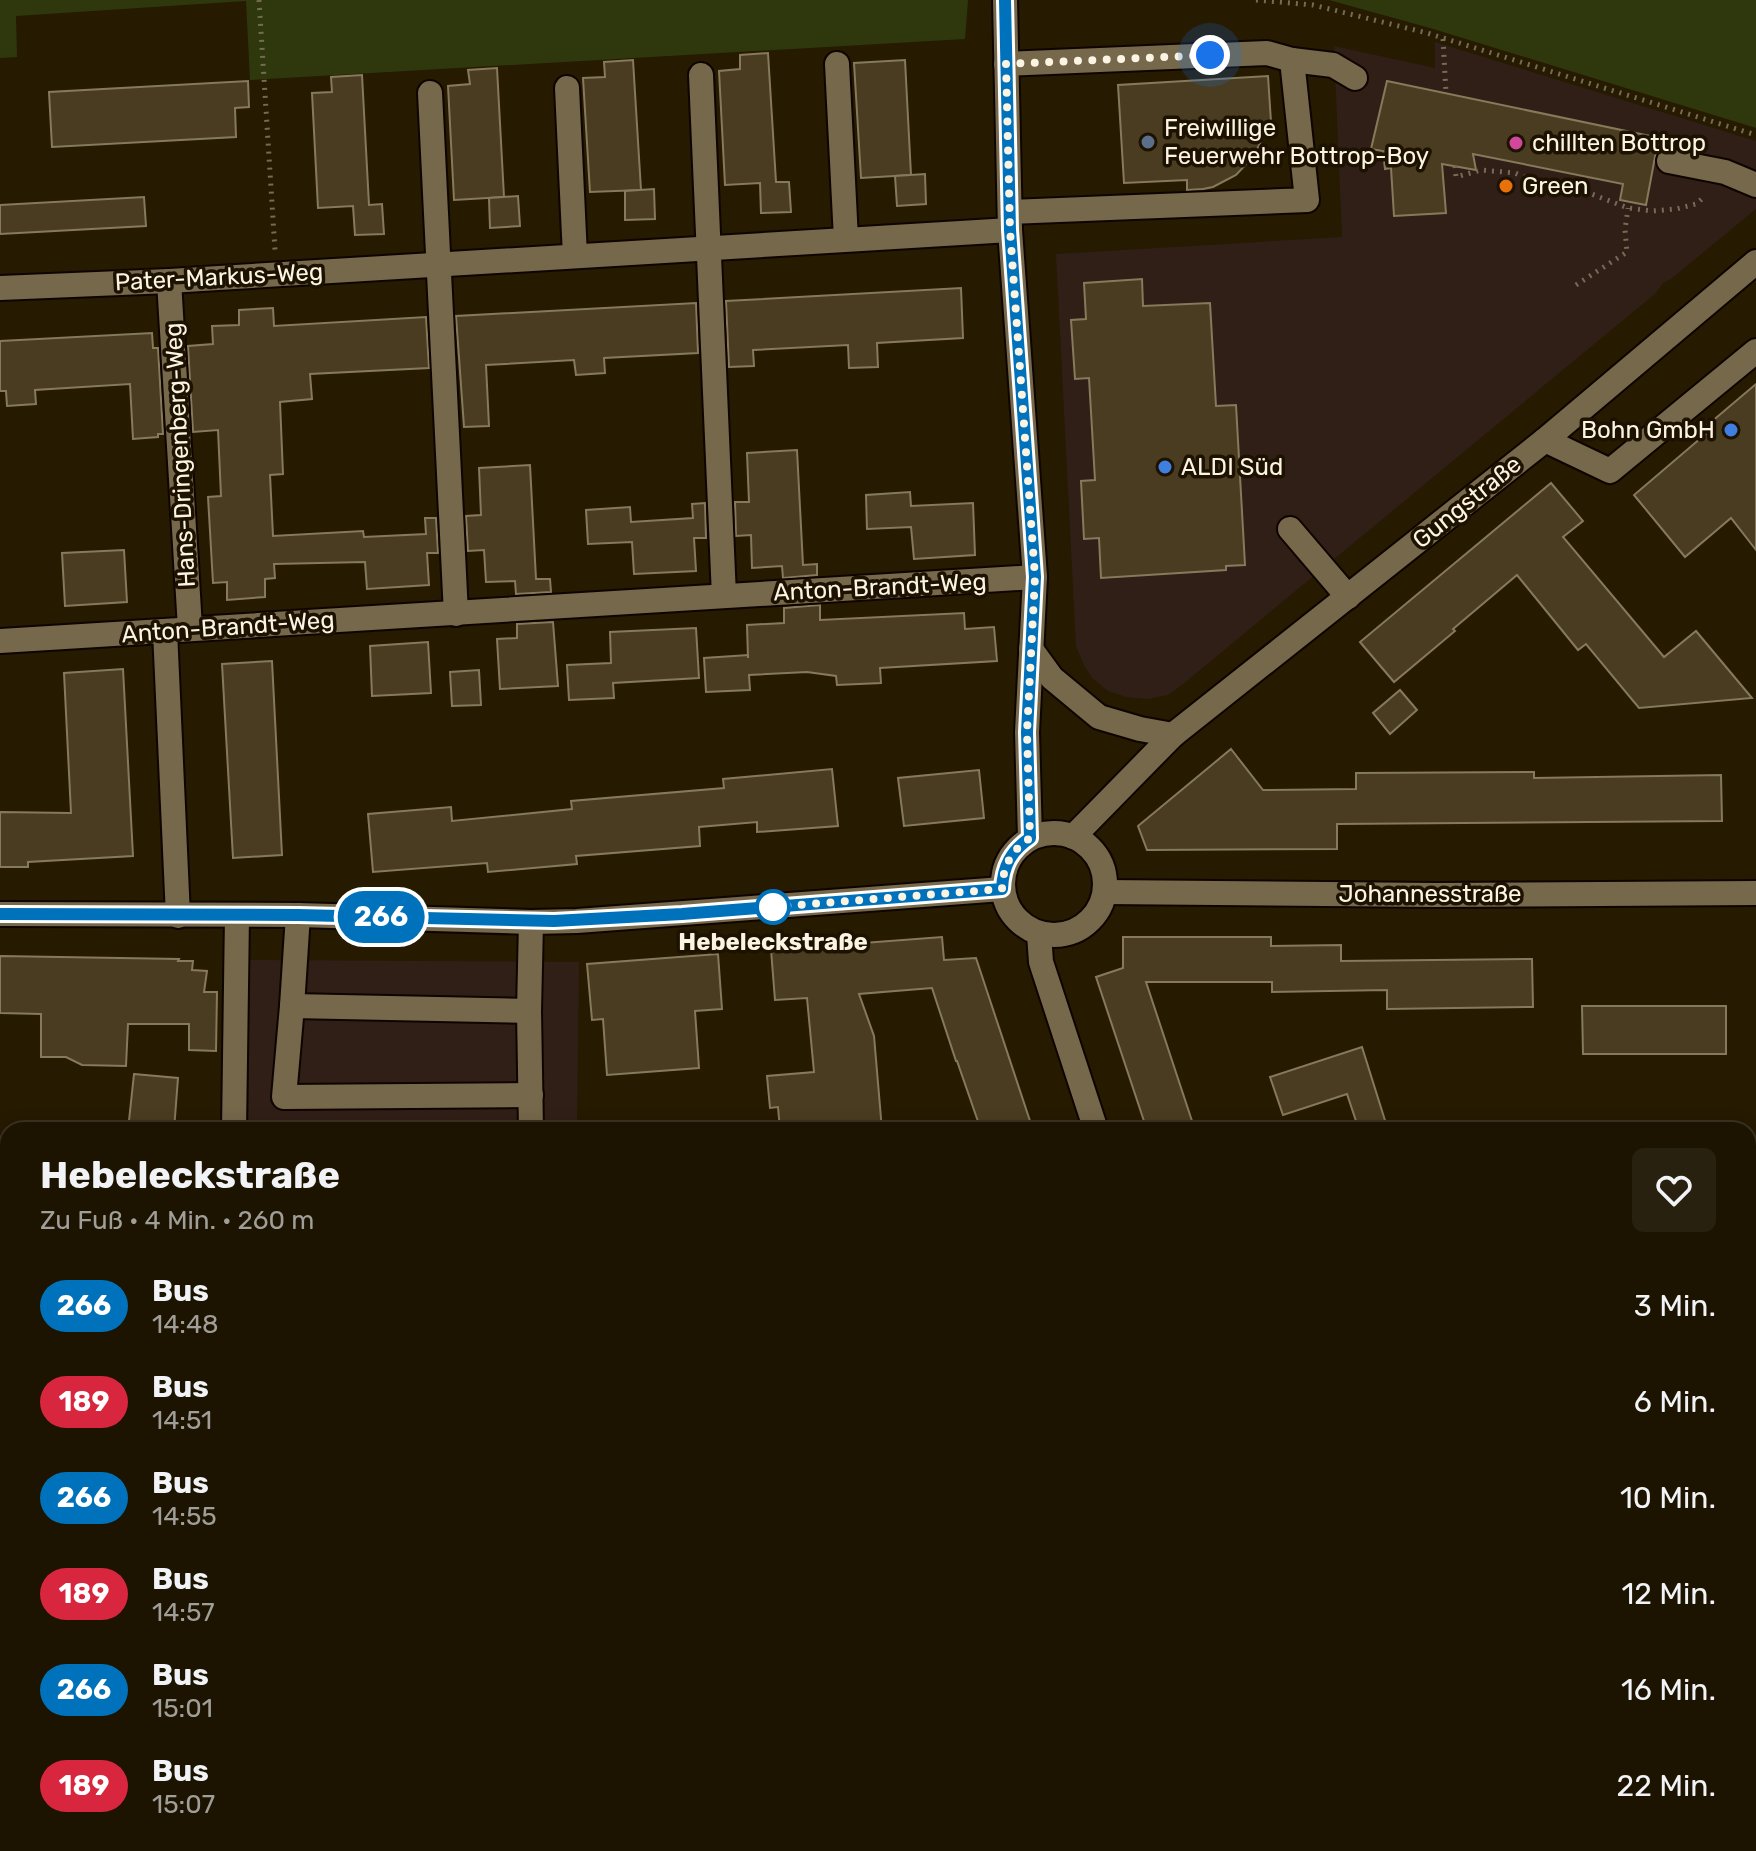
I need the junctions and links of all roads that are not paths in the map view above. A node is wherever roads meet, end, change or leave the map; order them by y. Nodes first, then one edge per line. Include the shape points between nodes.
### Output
1 (1005, 0) edge
2 (1292, 60) junction
3 (837, 64) dead end
4 (1006, 64) junction
5 (701, 75) dead end
6 (1355, 78) dead end
7 (567, 88) dead end
8 (430, 93) dead end
9 (1669, 161) dead end
10 (1756, 185) edge
11 (1010, 221) junction
12 (846, 239) junction
13 (708, 248) junction
14 (575, 256) junction
15 (1756, 262) edge
16 (438, 265) junction
17 (169, 281) junction
18 (0, 288) edge
19 (1756, 351) edge
20 (1545, 440) junction
21 (1290, 529) dead end
22 (1035, 577) junction
23 (724, 596) junction
24 (1348, 597) junction
25 (456, 614) junction
26 (190, 628) junction
27 (165, 631) junction
28 (0, 641) edge
29 (1031, 649) junction
30 (1173, 735) junction
31 (1073, 837) junction
32 (1030, 838) junction
33 (1002, 889) junction
34 (1105, 892) junction
35 (1756, 893) edge
36 (0, 914) edge
37 (237, 915) junction
38 (298, 915) junction
39 (178, 916) junction
40 (531, 922) junction
41 (1039, 934) junction
42 (292, 1006) junction
43 (529, 1011) junction
44 (531, 1095) junction
45 (234, 1122) edge
46 (531, 1122) edge
47 (1093, 1122) edge

1 - 4 street
2 - 4 street via 1267,53
2 - 6 street via 1333,65
2 - 11 street, Pater-Markus-Weg via 1307,200
3 - 12 street
4 - 11 street
5 - 13 street
7 - 14 street
8 - 16 street
9 - 10 street via 1725,172
11 - 12 street, Pater-Markus-Weg
11 - 22 street
12 - 13 street, Pater-Markus-Weg
13 - 14 street, Pater-Markus-Weg
13 - 23 street
14 - 16 street, Pater-Markus-Weg
15 - 20 street, Gungstraße
16 - 17 street, Pater-Markus-Weg
16 - 25 street
17 - 18 street, Pater-Markus-Weg
17 - 26 street, Hans-Dringenberg-Weg
19 - 20 street via 1610,471
20 - 24 street, Gungstraße
21 - 24 street
22 - 23 street, Anton-Brandt-Weg
22 - 29 street
23 - 25 street, Anton-Brandt-Weg
24 - 30 street, Gungstraße
25 - 26 street, Anton-Brandt-Weg
26 - 27 street, Anton-Brandt-Weg
27 - 28 street, Anton-Brandt-Weg
27 - 39 street
29 - 30 street via 1052,678 1099,717
29 - 32 street
30 - 31 street, Gungstraße
31 - 32 street via 1052,833
31 - 34 street via 1085,843 1102,865
32 - 33 street via 1006,865
33 - 40 street
33 - 41 street via 1018,922
34 - 35 street, Johannesstraße
34 - 41 street via 1101,906 1082,928 1054,936
36 - 39 street
37 - 38 street
37 - 39 street
37 - 45 street
38 - 40 street
38 - 42 street
40 - 43 street
41 - 47 street via 1041,962
42 - 43 street
42 - 44 street via 284,1097
43 - 44 street
44 - 46 street

